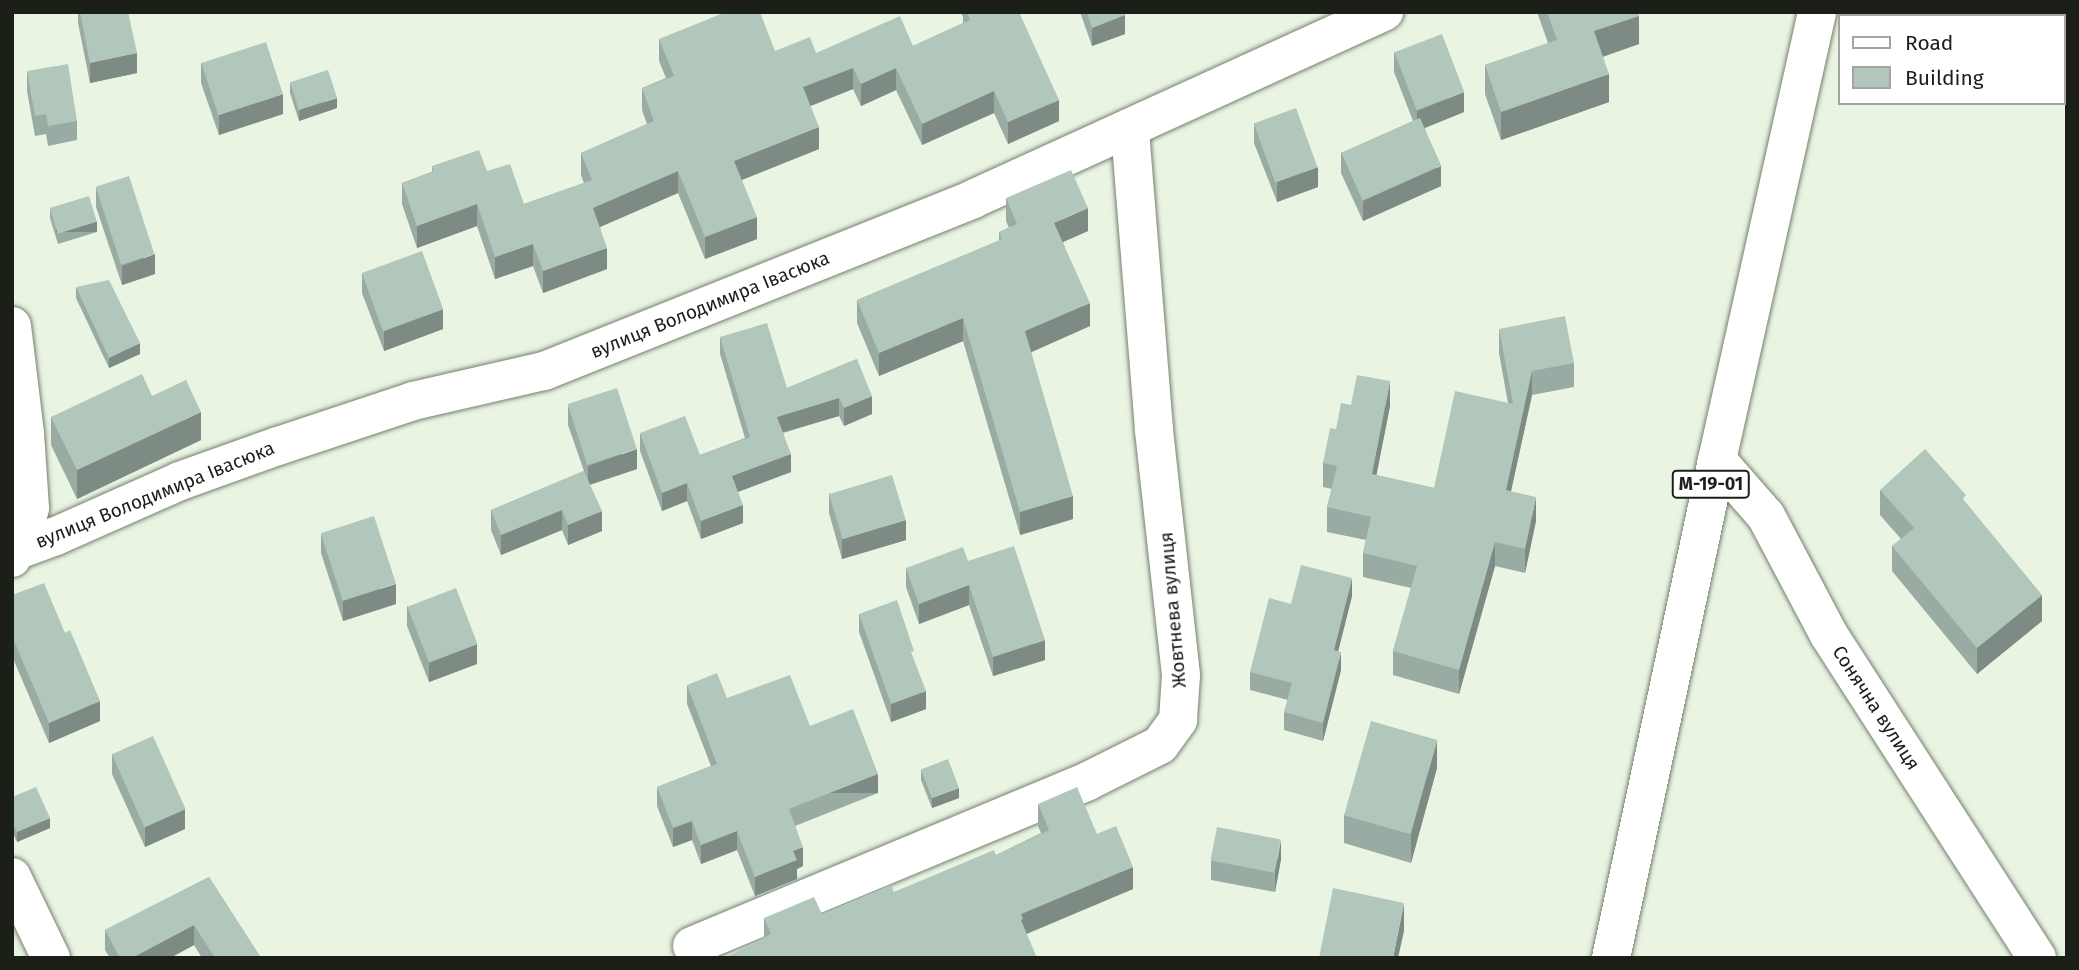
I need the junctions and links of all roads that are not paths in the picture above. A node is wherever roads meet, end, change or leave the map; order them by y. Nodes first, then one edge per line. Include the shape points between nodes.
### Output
1 (1384, 12) edge
2 (1817, 12) edge
3 (1130, 128) junction
4 (12, 326) edge
5 (1717, 460) junction
6 (15, 554) edge
7 (12, 877) edge
8 (692, 946) dead end
9 (51, 958) edge
10 (1611, 958) edge
11 (2037, 958) edge

1 - 3 street, вулиця Володимира Івасюка
2 - 5 street, М-19-01
3 - 6 street, вулиця Володимира Івасюка via 894,232 544,371 413,401 278,446 180,481
3 - 8 street, Жовтнева вулиця via 1154,429 1181,675 1178,720 1160,745 1088,781
4 - 6 street via 30,508
5 - 10 street, М-19-01
5 - 11 street, Сонячна вулиця via 1766,516 1829,635
7 - 9 street

